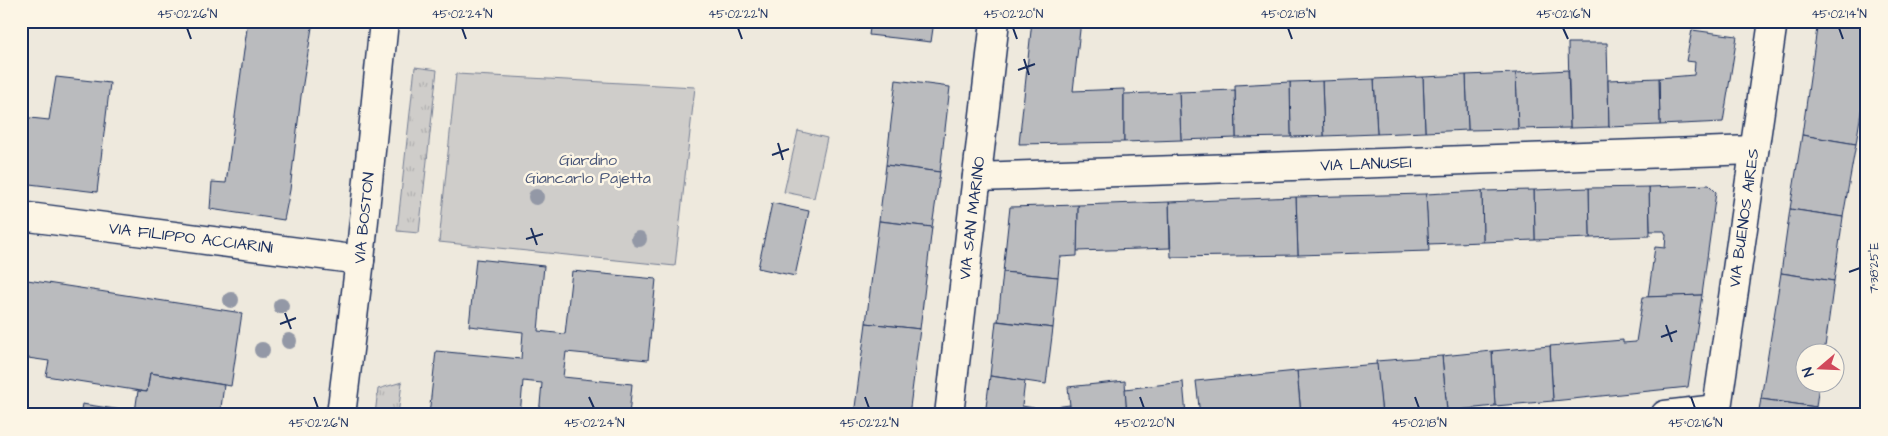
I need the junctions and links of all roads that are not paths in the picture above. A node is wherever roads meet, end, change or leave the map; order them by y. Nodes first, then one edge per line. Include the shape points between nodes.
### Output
1 (384, 21) edge
2 (995, 21) edge
3 (1773, 21) edge
4 (1754, 150) junction
5 (977, 177) junction
6 (21, 216) edge
7 (360, 260) junction
8 (1716, 412) edge
9 (341, 415) edge
10 (948, 415) edge
11 (1665, 415) edge

1 - 7 street, VIA BOSTON
2 - 5 street, VIA SAN MARINO
3 - 4 street, VIA BUENOS AIRES
4 - 5 street, VIA LANUSEI
4 - 8 street, VIA BUENOS AIRES
5 - 10 street, VIA SAN MARINO
6 - 7 street, VIA FILIPPO ACCIARINI
7 - 9 street, VIA BOSTON
8 - 11 street

